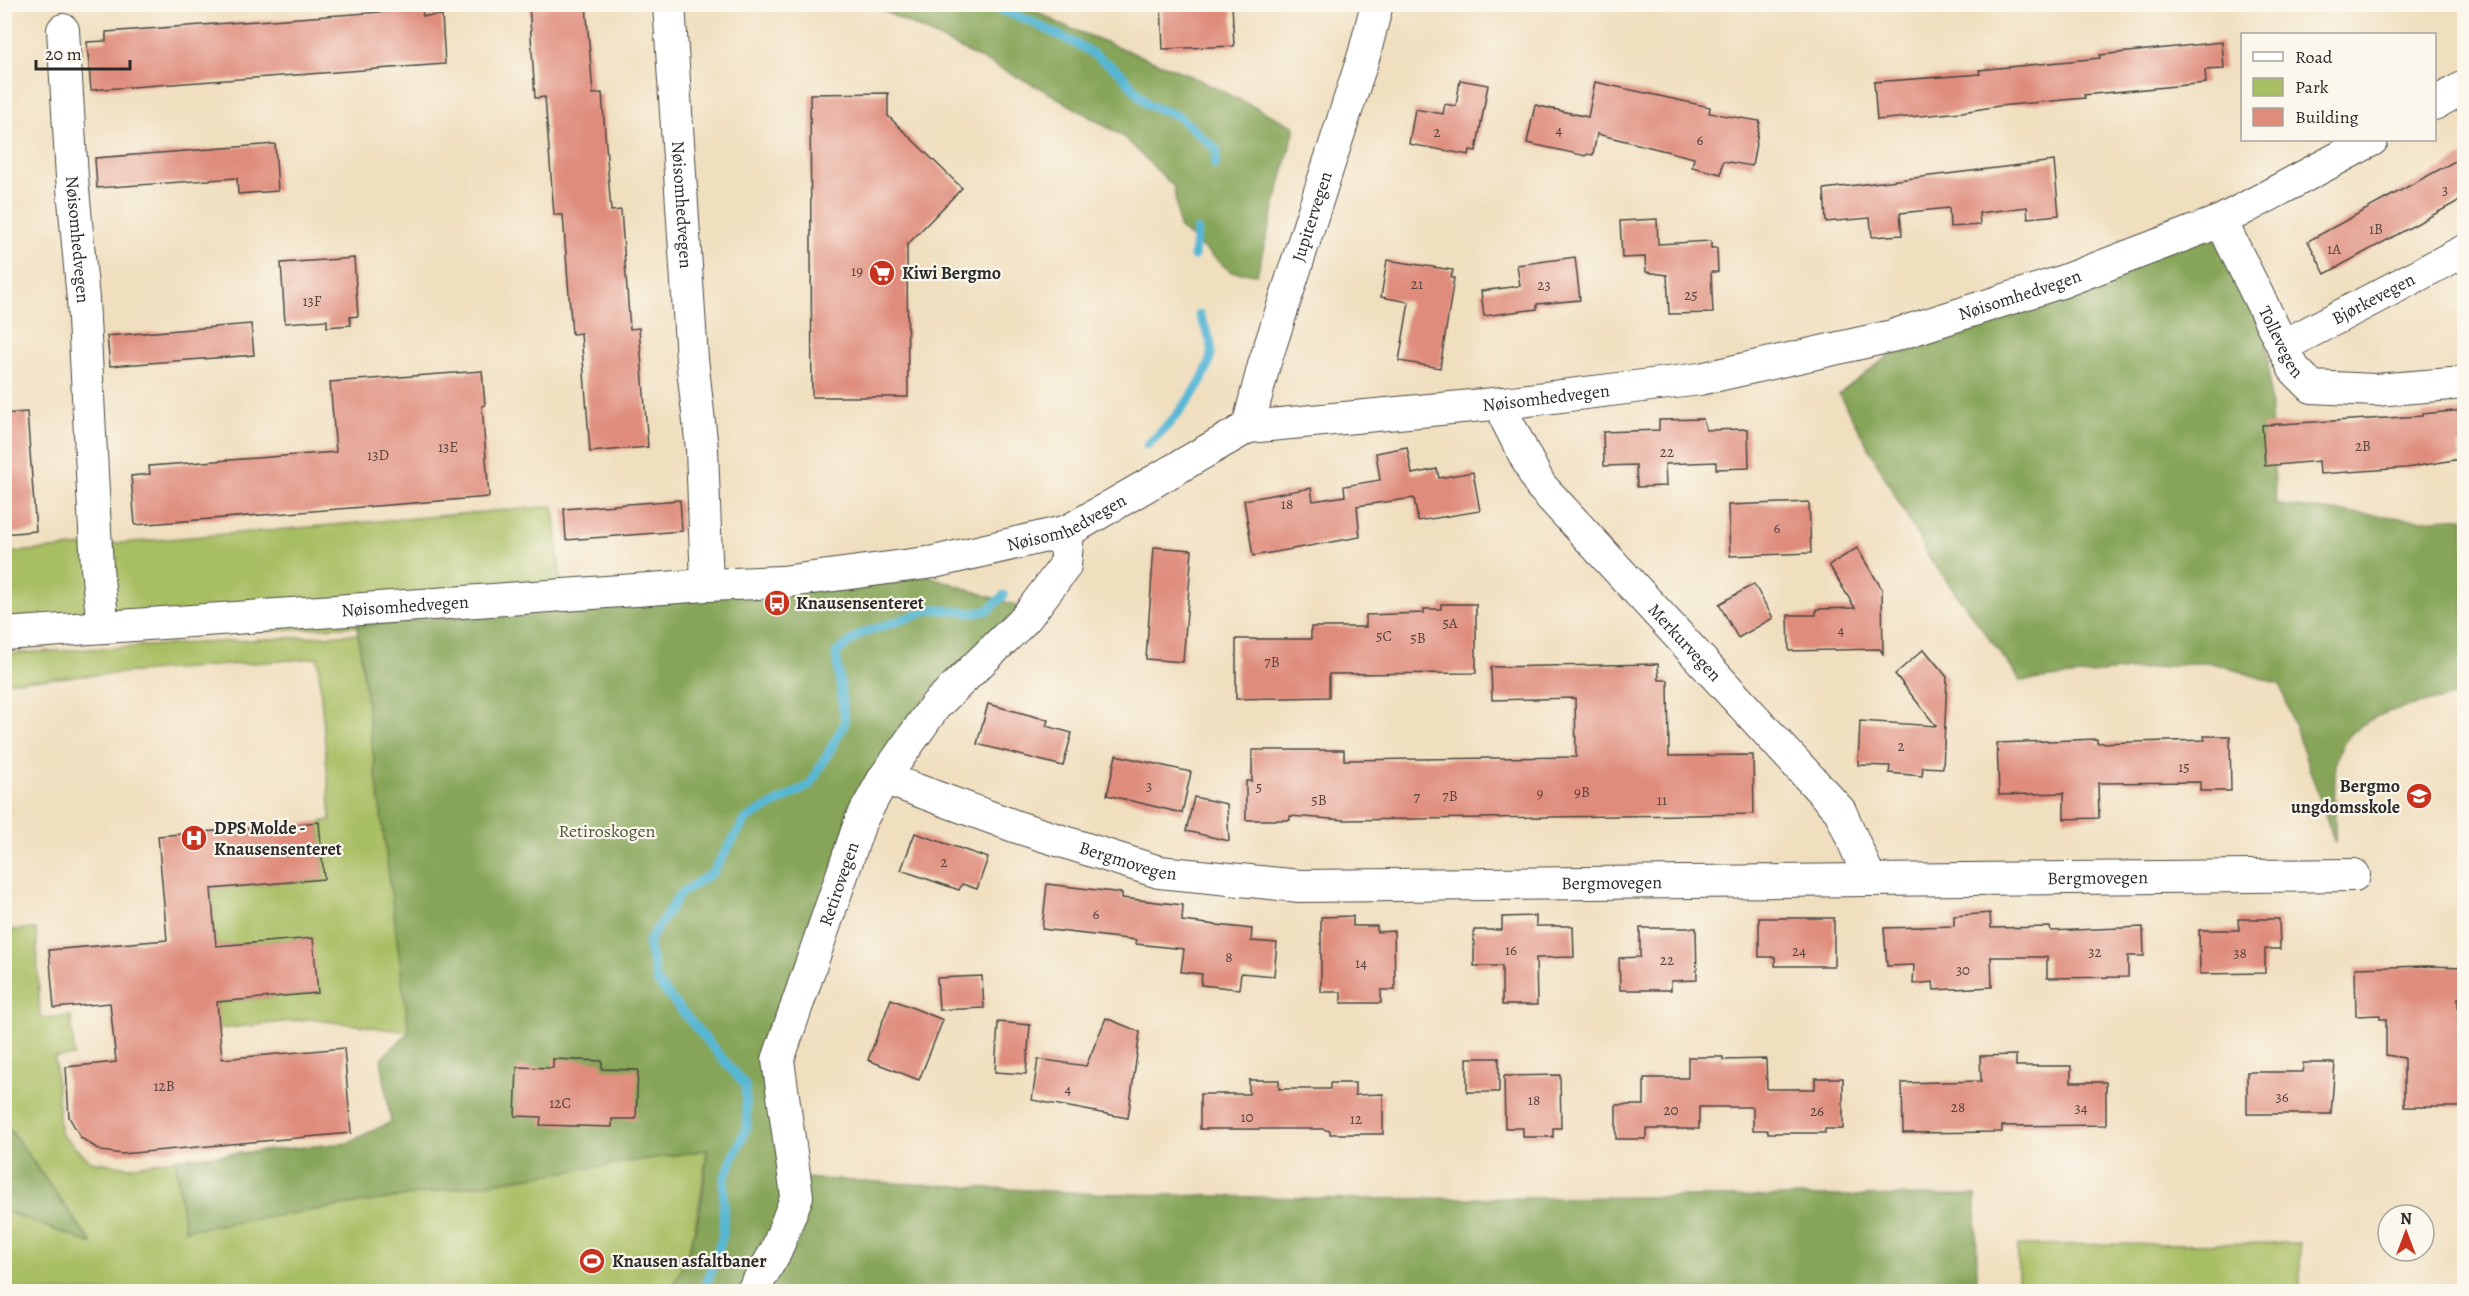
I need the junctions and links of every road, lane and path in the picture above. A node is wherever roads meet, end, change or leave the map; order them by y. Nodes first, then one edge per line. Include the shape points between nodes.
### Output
1 (669, 4) edge
2 (1377, 4) edge
3 (63, 30) dead end
4 (2464, 87) edge
5 (2436, 104) edge
6 (2370, 141) edge
7 (2221, 222) junction
8 (2464, 251) edge
9 (2283, 346) junction
10 (2464, 383) edge
11 (1504, 403) junction
12 (1248, 428) junction
13 (1068, 531) junction
14 (707, 585) junction
15 (103, 627) junction
16 (4, 634) edge
17 (884, 778) junction
18 (2354, 875) dead end
19 (1870, 879) junction
20 (752, 1292) edge

1 - 14 street, Nøisomhedvegen via 692,359 702,449
2 - 12 street, Jupitervegen via 1357,78 1264,365
3 - 15 street, Nøisomhedvegen
4 - 5 street
6 - 7 street, Nøisomhedvegen
7 - 9 street, Tollevegen
7 - 11 street, Nøisomhedvegen via 2061,282 1892,336 1700,379
8 - 9 street, Bjørkevegen
9 - 10 street, Tollevegen via 2294,369 2312,387 2375,390
11 - 12 street, Nøisomhedvegen
11 - 19 street, Merkurvegen via 1507,421 1540,485 1840,811
12 - 13 street, Nøisomhedvegen
13 - 14 street, Nøisomhedvegen via 934,562 782,582
13 - 17 street, Retirovegen via 1065,566 1025,619 935,706
14 - 15 street, Nøisomhedvegen
15 - 16 street, Nøisomhedvegen
17 - 19 street, Bergmovegen via 1017,827 1158,872 1300,886
17 - 20 street, Retirovegen via 861,820 778,1060 797,1196 776,1251
18 - 19 street, Bergmovegen

